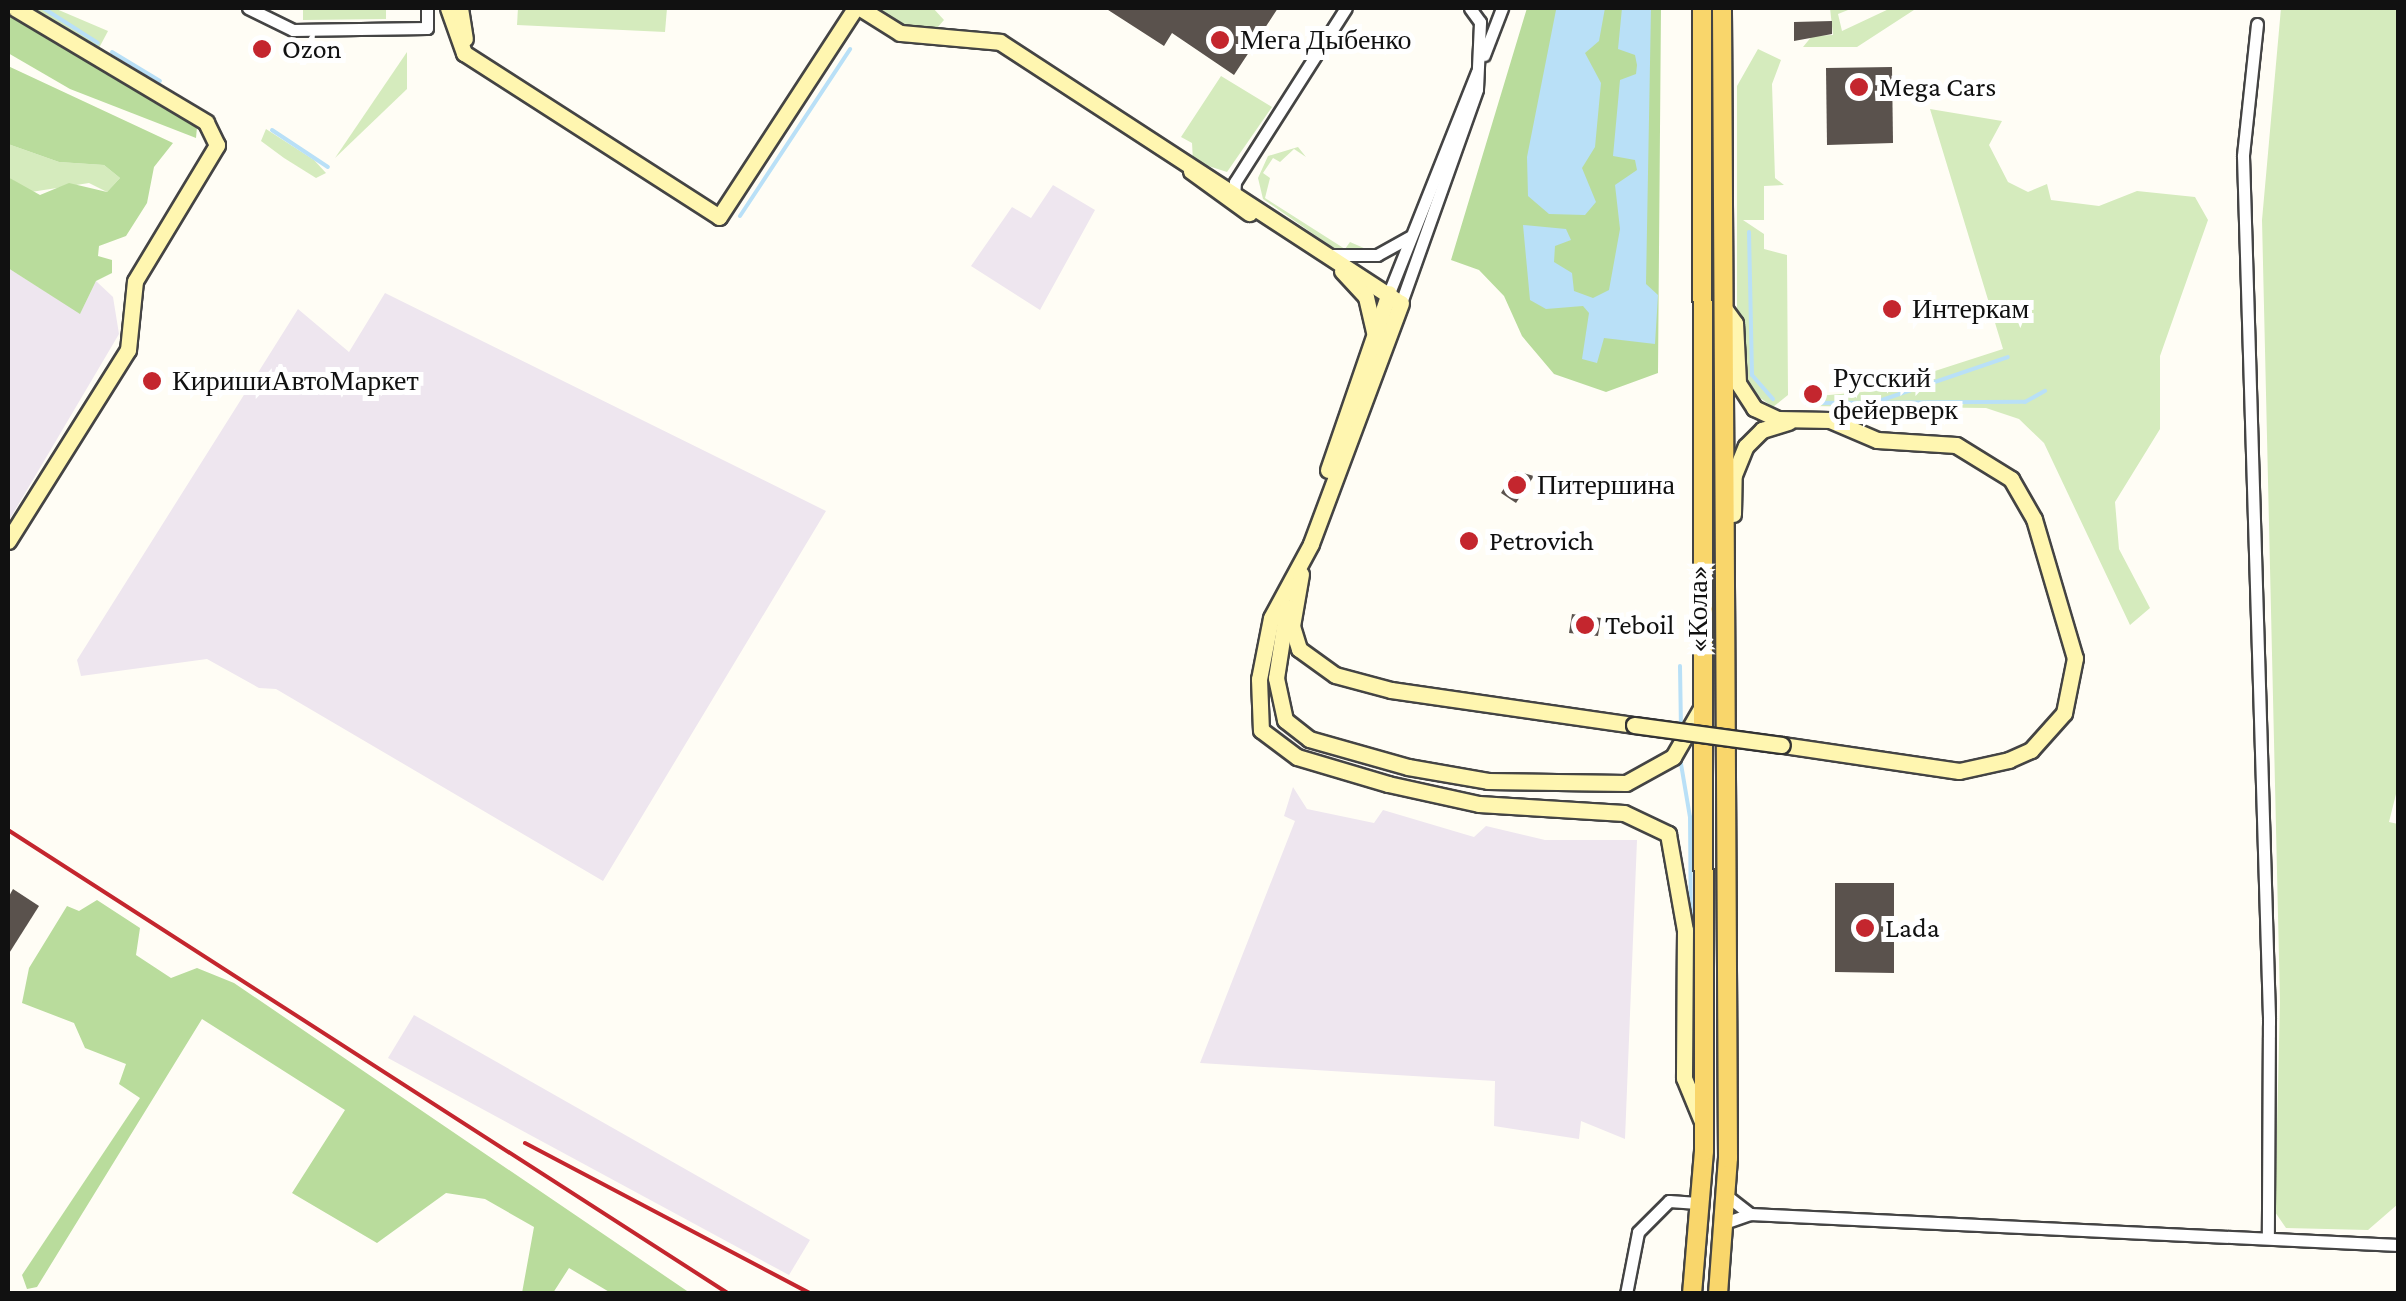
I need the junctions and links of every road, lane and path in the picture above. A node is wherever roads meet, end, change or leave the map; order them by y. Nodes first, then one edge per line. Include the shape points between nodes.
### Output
1 (14, 8) edge
2 (248, 8) edge
3 (427, 8) edge
4 (448, 8) edge
5 (460, 8) edge
6 (858, 8) edge
7 (1346, 8) edge
8 (1470, 8) edge
9 (1502, 8) edge
10 (1702, 8) edge
11 (1722, 8) edge
12 (2256, 24) dead end
13 (474, 56) junction
14 (1476, 76) junction
15 (1184, 164) junction
16 (1242, 171) junction
17 (1211, 176) junction
18 (1234, 197) junction
19 (1410, 236) junction
20 (1334, 255) junction
21 (1342, 271) junction
22 (1394, 302) junction
23 (1724, 308) junction
24 (1373, 341) junction
25 (1798, 420) junction
26 (8, 541) edge
27 (1303, 561) junction
28 (1726, 562) junction
29 (1703, 705) junction
30 (1704, 1126) junction
31 (1700, 1203) junction
32 (1725, 1210) junction
33 (1750, 1214) junction
34 (2268, 1238) junction
35 (2398, 1244) edge
36 (1626, 1294) edge
37 (1692, 1294) edge
38 (1718, 1294) edge

1 - 26 street via 206,122 217,145 135,280 128,350
2 - 3 street via 294,30 427,28
4 - 13 street via 457,45
5 - 13 street
6 - 13 street via 718,216
6 - 15 street via 900,32 1000,42
7 - 16 street
8 - 14 street via 1480,22
9 - 14 street
10 - 29 main road, «Кола»
11 - 23 main road, «Кола»
12 - 34 street via 2243,156 2269,1018
14 - 19 street
14 - 22 street
15 - 17 street
15 - 18 street
16 - 17 street
16 - 18 street
17 - 18 street
18 - 20 street
18 - 21 street
19 - 20 street via 1377,255
19 - 22 street
20 - 22 street
21 - 22 street
21 - 24 street via 1366,298
22 - 24 street
22 - 27 street
23 - 25 street via 1735,323 1745,398 1766,414
23 - 28 main road, «Кола»
24 - 27 street via 1302,542
25 - 27 street, bridge via 1830,420 1877,440 1956,445 1996,465 2034,520 2074,675 2049,734 1982,768 1391,690 1336,674 1299,649 1292,626
25 - 28 street via 1762,430 1740,455
27 - 29 street via 1280,628 1276,678 1285,720 1309,740 1488,782 1626,783 1673,756
27 - 30 street via 1272,618 1259,679 1261,730 1297,758 1478,804 1624,812 1668,834 1686,930 1684,1078
28 - 32 main road, «Кола»
29 - 30 main road, «Кола»
30 - 31 main road, «Кола»
31 - 36 street via 1669,1201 1638,1232
31 - 37 main road, «Кола»
32 - 33 street
32 - 33 street
32 - 38 main road, «Кола»
33 - 34 street
34 - 35 street

